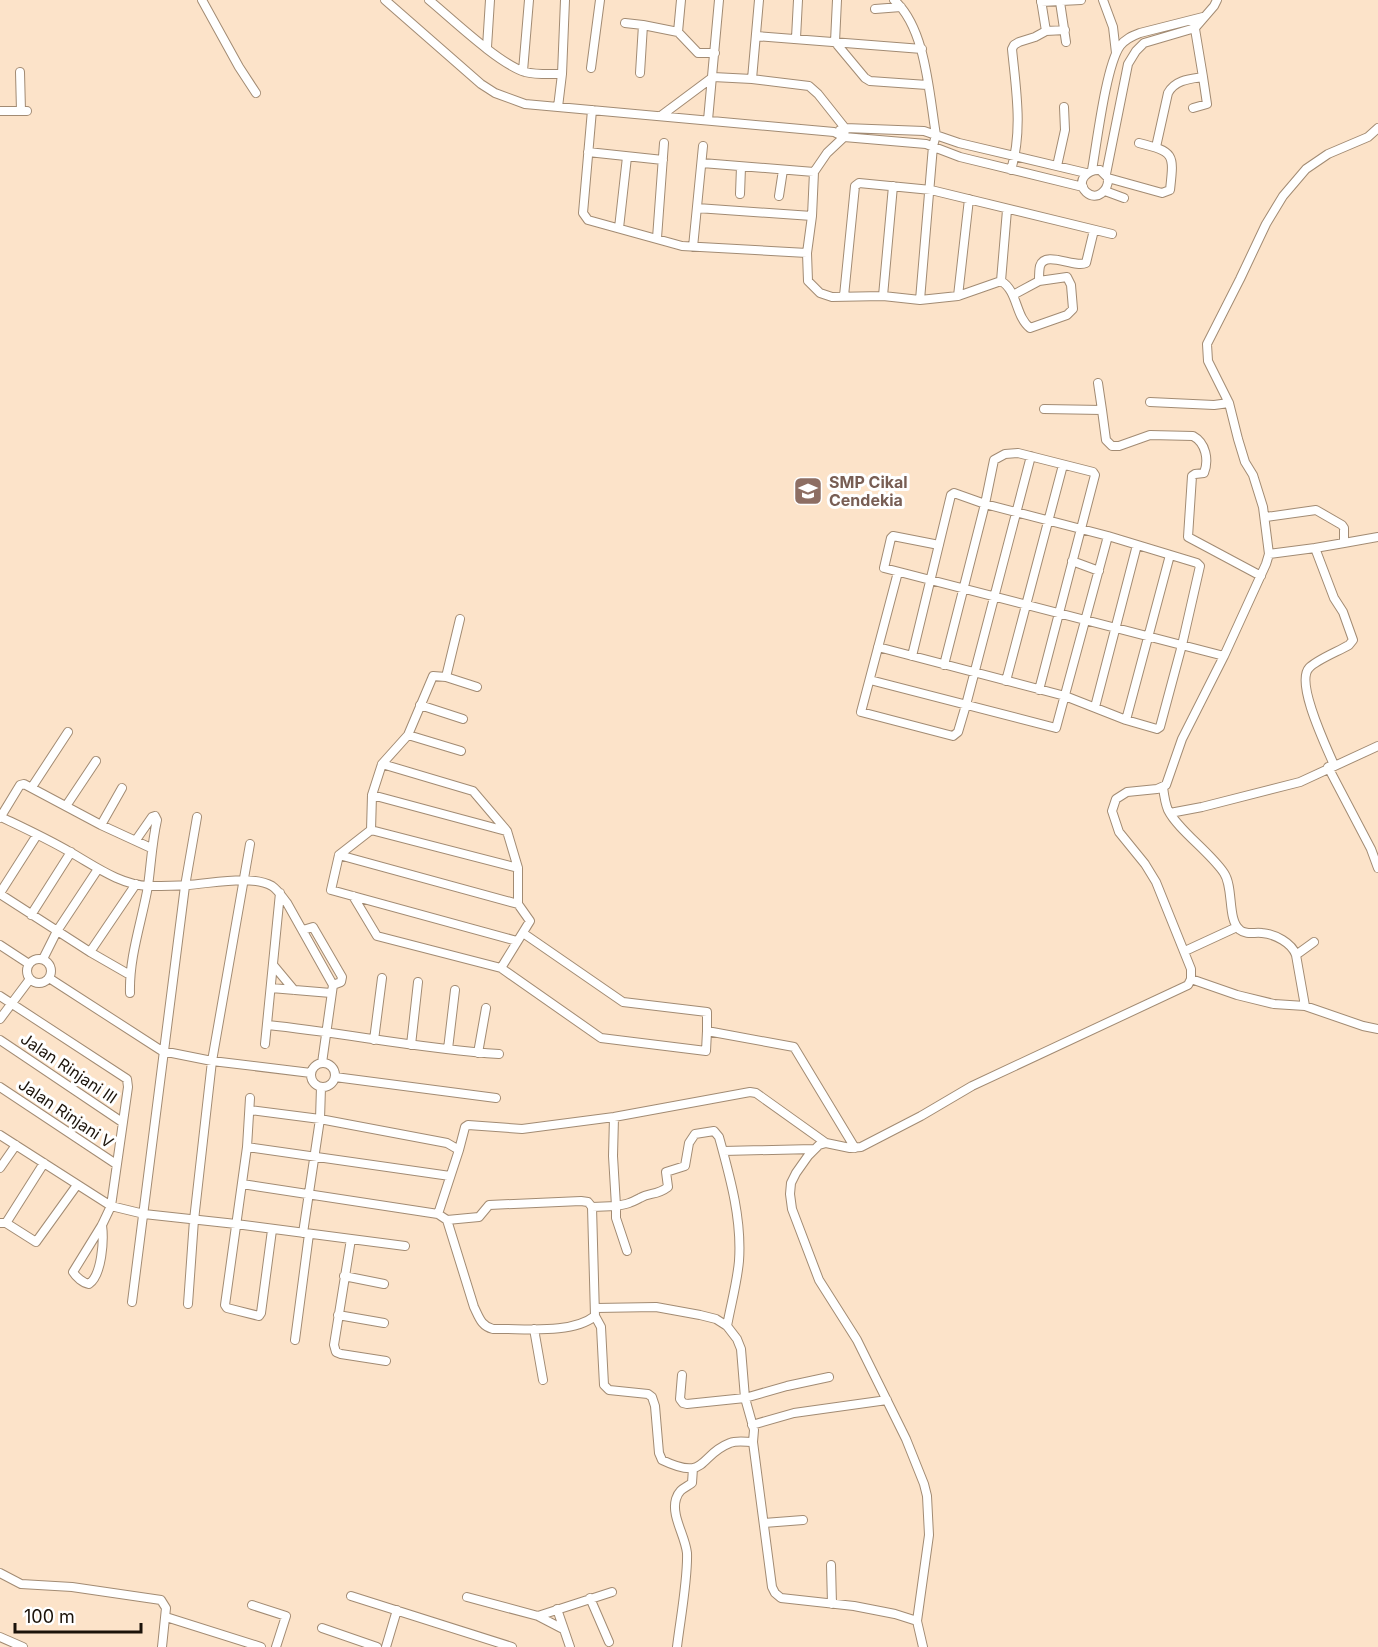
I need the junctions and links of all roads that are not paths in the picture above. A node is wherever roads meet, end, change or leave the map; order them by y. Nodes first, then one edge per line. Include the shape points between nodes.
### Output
1 (201, 0) edge
2 (386, 0) edge
3 (429, 0) edge
4 (490, 0) edge
5 (529, 0) edge
6 (565, 0) edge
7 (600, 0) edge
8 (681, 0) edge
9 (719, 0) edge
10 (759, 0) edge
11 (798, 0) edge
12 (837, 0) edge
13 (894, 0) edge
14 (1081, 0) edge
15 (1103, 0) edge
16 (1216, 0) edge
17 (1041, 1) edge
18 (1060, 2) junction
19 (902, 7) junction
20 (875, 9) dead end
21 (625, 23) dead end
22 (1194, 24) junction
23 (643, 26) junction
24 (1065, 30) junction
25 (1046, 31) junction
26 (678, 32) junction
27 (756, 36) junction
28 (796, 38) junction
29 (835, 42) junction
30 (1066, 42) dead end
31 (487, 47) junction
32 (922, 49) junction
33 (715, 53) junction
34 (1116, 53) junction
35 (591, 68) dead end
36 (523, 71) junction
37 (20, 72) dead end
38 (640, 73) dead end
39 (562, 74) junction
40 (713, 77) junction
41 (1203, 77) junction
42 (752, 79) junction
43 (927, 85) junction
44 (1108, 85) junction
45 (1122, 88) junction
46 (256, 93) dead end
47 (558, 107) junction
48 (1064, 107) dead end
49 (1193, 108) dead end
50 (592, 110) junction
51 (0, 111) edge
52 (662, 115) junction
53 (708, 120) junction
54 (1378, 128) edge
55 (844, 133) junction
56 (936, 135) junction
57 (664, 143) dead end
58 (1139, 143) dead end
59 (703, 146) dead end
60 (933, 146) junction
61 (1156, 147) junction
62 (588, 152) junction
63 (627, 156) junction
64 (1015, 157) junction
65 (663, 160) junction
66 (702, 163) junction
67 (1056, 166) junction
68 (741, 167) junction
69 (783, 170) junction
70 (1011, 170) junction
71 (814, 172) junction
72 (1089, 172) junction
73 (1107, 176) junction
74 (893, 186) junction
75 (1083, 187) junction
76 (930, 190) junction
77 (1105, 191) junction
78 (740, 194) dead end
79 (779, 196) dead end
80 (1124, 198) dead end
81 (969, 200) junction
82 (697, 208) junction
83 (1007, 210) junction
84 (812, 216) junction
85 (619, 228) junction
86 (1094, 230) junction
87 (1112, 234) dead end
88 (657, 238) junction
89 (693, 247) junction
90 (807, 253) junction
91 (1001, 281) junction
92 (1039, 281) junction
93 (1013, 295) junction
94 (844, 296) junction
95 (883, 296) junction
96 (958, 296) junction
97 (920, 300) junction
98 (1098, 383) dead end
99 (1150, 402) dead end
100 (1230, 403) junction
101 (1044, 409) dead end
102 (1102, 410) junction
103 (1031, 456) junction
104 (1063, 465) junction
105 (985, 504) junction
106 (1016, 512) junction
107 (1266, 517) junction
108 (1049, 520) junction
109 (1080, 529) junction
110 (1108, 536) junction
111 (1378, 537) edge
112 (1344, 543) junction
113 (1137, 544) junction
114 (939, 545) junction
115 (1315, 548) junction
116 (1269, 554) junction
117 (1170, 555) junction
118 (1072, 561) junction
119 (1099, 571) junction
120 (898, 572) junction
121 (1261, 576) junction
122 (931, 580) junction
123 (963, 589) junction
124 (994, 597) junction
125 (1026, 605) junction
126 (1058, 613) junction
127 (460, 619) dead end
128 (1085, 620) junction
129 (1116, 628) junction
130 (1149, 637) junction
131 (1182, 645) junction
132 (878, 647) junction
133 (912, 656) junction
134 (1224, 656) junction
135 (944, 664) junction
136 (975, 673) junction
137 (446, 677) junction
138 (870, 680) junction
139 (1006, 681) junction
140 (477, 687) dead end
141 (1039, 690) junction
142 (1065, 696) junction
143 (420, 705) junction
144 (966, 705) junction
145 (1095, 707) junction
146 (463, 718) dead end
147 (1126, 720) junction
148 (68, 732) dead end
149 (408, 735) junction
150 (1378, 746) edge
151 (461, 751) dead end
152 (96, 761) dead end
153 (382, 764) junction
154 (1331, 766) junction
155 (32, 787) junction
156 (1163, 787) junction
157 (122, 788) dead end
158 (372, 795) junction
159 (66, 806) junction
160 (1170, 813) junction
161 (197, 817) dead end
162 (1, 818) edge
163 (101, 825) junction
164 (371, 830) junction
165 (507, 831) junction
166 (37, 835) junction
167 (136, 840) junction
168 (250, 844) dead end
169 (151, 848) junction
170 (71, 852) junction
171 (339, 855) junction
172 (518, 868) junction
173 (1378, 868) edge
174 (98, 870) junction
175 (244, 881) junction
176 (136, 884) junction
177 (148, 886) junction
178 (184, 886) junction
179 (280, 893) junction
180 (0, 894) edge
181 (353, 896) junction
182 (518, 904) junction
183 (31, 915) junction
184 (1237, 927) junction
185 (57, 931) junction
186 (523, 933) junction
187 (517, 941) junction
188 (1314, 942) dead end
189 (0, 945) edge
190 (1185, 951) junction
191 (90, 952) junction
192 (1296, 955) junction
193 (43, 959) junction
194 (29, 964) junction
195 (274, 966) junction
196 (501, 968) junction
197 (130, 975) junction
198 (49, 978) junction
199 (382, 978) dead end
200 (30, 979) junction
201 (1191, 979) junction
202 (418, 982) dead end
203 (272, 988) junction
204 (332, 989) junction
205 (294, 990) junction
206 (455, 990) dead end
207 (130, 993) dead end
208 (0, 996) edge
209 (11, 1003) junction
210 (1305, 1006) junction
211 (486, 1008) dead end
212 (0, 1019) edge
213 (268, 1025) junction
214 (1378, 1029) edge
215 (707, 1030) junction
216 (327, 1031) junction
217 (0, 1040) edge
218 (374, 1040) junction
219 (265, 1044) dead end
220 (411, 1044) junction
221 (448, 1049) junction
222 (162, 1051) junction
223 (478, 1053) junction
224 (500, 1054) dead end
225 (212, 1061) junction
226 (322, 1063) junction
227 (311, 1073) junction
228 (335, 1077) junction
229 (0, 1087) edge
230 (321, 1087) junction
231 (250, 1098) dead end
232 (495, 1098) dead end
233 (250, 1110) junction
234 (614, 1117) junction
235 (320, 1119) junction
236 (122, 1122) junction
237 (0, 1135) edge
238 (826, 1143) junction
239 (15, 1145) junction
240 (247, 1147) junction
241 (855, 1148) junction
242 (814, 1149) junction
243 (459, 1150) junction
244 (723, 1151) junction
245 (315, 1157) junction
246 (44, 1163) junction
247 (116, 1164) junction
248 (0, 1168) edge
249 (450, 1176) junction
250 (242, 1184) junction
251 (77, 1185) junction
252 (308, 1194) junction
253 (111, 1206) junction
254 (592, 1206) junction
255 (616, 1206) junction
256 (144, 1214) junction
257 (438, 1214) junction
258 (194, 1220) junction
259 (447, 1220) junction
260 (3, 1223) edge
261 (236, 1224) junction
262 (102, 1225) junction
263 (272, 1230) junction
264 (306, 1234) junction
265 (351, 1239) junction
266 (405, 1246) dead end
267 (627, 1251) dead end
268 (344, 1276) junction
269 (384, 1284) dead end
270 (132, 1302) dead end
271 (188, 1304) dead end
272 (595, 1312) junction
273 (338, 1315) junction
274 (384, 1323) dead end
275 (727, 1326) junction
276 (534, 1329) junction
277 (295, 1340) dead end
278 (387, 1361) dead end
279 (681, 1375) dead end
280 (829, 1377) dead end
281 (543, 1380) dead end
282 (745, 1398) junction
283 (887, 1400) junction
284 (752, 1425) junction
285 (753, 1442) junction
286 (693, 1468) junction
287 (803, 1520) dead end
288 (764, 1523) junction
289 (831, 1565) dead end
290 (0, 1573) edge
291 (612, 1592) dead end
292 (351, 1596) dead end
293 (466, 1597) dead end
294 (590, 1598) junction
295 (832, 1604) junction
296 (252, 1605) dead end
297 (557, 1609) junction
298 (397, 1610) junction
299 (538, 1616) junction
300 (166, 1617) junction
301 (917, 1621) junction
302 (322, 1628) dead end
303 (565, 1633) junction
304 (0, 1637) edge
305 (609, 1642) dead end
306 (23, 1647) edge
307 (162, 1647) edge
308 (261, 1647) edge
309 (276, 1647) edge
310 (377, 1647) edge
311 (386, 1647) edge
312 (512, 1647) edge
313 (563, 1647) edge
314 (570, 1647) edge
315 (676, 1647) edge
316 (923, 1647) edge

1 - 46 street
2 - 47 street via 495,93 525,104
3 - 31 street
4 - 31 street
5 - 36 street
6 - 39 street
7 - 35 street
8 - 26 street
9 - 33 street
10 - 27 street
11 - 28 street
12 - 29 street
13 - 19 street
14 - 18 street
15 - 34 street via 1113,27
16 - 22 street
17 - 18 street
17 - 25 street
18 - 24 street
19 - 20 street
19 - 32 street
21 - 23 street
22 - 34 street via 1131,36
22 - 41 street
22 - 45 street via 1144,43 1128,64
23 - 26 street
23 - 38 street
24 - 25 street
24 - 30 street
25 - 64 street via 1011,49 1018,118
26 - 33 street via 698,53
27 - 28 street
27 - 42 street
28 - 29 street
29 - 32 street
29 - 43 street via 870,81
31 - 36 street
32 - 43 street
33 - 40 street
34 - 44 street
36 - 39 street
37 - 51 street via 24,111
39 - 47 street
40 - 42 street
40 - 52 street
40 - 53 street
41 - 49 street via 1207,104
41 - 61 street via 1171,86
42 - 55 street via 809,86
43 - 56 street
44 - 45 street
44 - 72 street
45 - 73 street
47 - 50 street
48 - 67 street via 1065,130
50 - 52 street
50 - 62 street
52 - 53 street
53 - 55 street
54 - 100 street via 1306,169 1266,224 1206,344 1208,361
55 - 56 street via 924,131
55 - 60 street
55 - 71 street
56 - 60 street
56 - 64 street
57 - 65 street
58 - 61 street
59 - 66 street
60 - 70 street
60 - 76 street
61 - 73 street via 1166,151 1173,163 1168,192
62 - 63 street
62 - 85 street via 582,213
63 - 65 street
63 - 85 street
64 - 67 street
64 - 70 street
65 - 88 street
66 - 68 street
66 - 82 street
67 - 72 street
68 - 69 street
68 - 78 street
69 - 71 street
69 - 79 street
70 - 75 street
71 - 84 street
72 - 73 street via 1100,170
72 - 75 street
73 - 77 street
74 - 76 street
74 - 94 street via 855,186
74 - 95 street
75 - 77 street via 1093,195
76 - 81 street
76 - 97 street
77 - 80 street
81 - 83 street
81 - 96 street
82 - 84 street
82 - 89 street
83 - 86 street
83 - 91 street
84 - 90 street
85 - 88 street
86 - 87 street
86 - 92 street via 1086,263 1043,260
88 - 89 street
89 - 90 street
90 - 94 street via 808,281 812,287 832,297
91 - 93 street
91 - 96 street
92 - 93 street
92 - 93 street via 1066,277 1071,285 1071,312 1030,328
94 - 95 street
95 - 97 street
96 - 97 street
98 - 102 street
99 - 100 street
100 - 107 street via 1238,440
101 - 102 street
102 - 121 street via 1106,440 1112,446 1150,435 1193,436 1203,443 1206,465 1204,473 1192,476 1188,537
103 - 104 street
103 - 105 street via 1013,452 993,460
103 - 106 street
104 - 108 street
104 - 109 street via 1094,473
105 - 106 street
105 - 114 street via 951,495
105 - 123 street
106 - 108 street
106 - 124 street
107 - 112 street via 1316,510 1342,525
107 - 116 street
108 - 109 street
108 - 125 street
109 - 110 street
109 - 118 street
110 - 113 street
110 - 119 street
111 - 112 street
112 - 115 street
113 - 117 street
113 - 129 street
114 - 120 street via 892,537 884,565
114 - 122 street
115 - 116 street
115 - 154 street via 1353,640 1309,667 1306,675 1306,693
116 - 121 street
117 - 130 street
117 - 131 street via 1197,563 1201,568
118 - 119 street
118 - 126 street
119 - 128 street
120 - 122 street
120 - 132 street
121 - 134 street
122 - 123 street
122 - 133 street
123 - 124 street
123 - 135 street
124 - 125 street
124 - 136 street
125 - 126 street
125 - 139 street
126 - 128 street
126 - 141 street
127 - 137 street
128 - 129 street
128 - 142 street
129 - 130 street
129 - 145 street
130 - 131 street
130 - 147 street
131 - 134 street
131 - 147 street via 1159,729
132 - 133 street
132 - 138 street
133 - 135 street
134 - 156 street via 1182,739
135 - 136 street
136 - 139 street
136 - 144 street
137 - 140 street
137 - 143 street via 433,676
138 - 144 street
138 - 144 street via 862,713 953,736 958,732
139 - 141 street
141 - 142 street
142 - 144 street via 1056,728
142 - 145 street
143 - 146 street
143 - 149 street
145 - 147 street
148 - 155 street
149 - 151 street
149 - 153 street
150 - 154 street
152 - 159 street
153 - 158 street
153 - 165 street via 473,791
154 - 160 street via 1279,789
154 - 173 street
155 - 159 street
155 - 162 street via 22,784
156 - 160 street
156 - 190 street via 1126,792 1116,799 1112,811 1119,832 1156,882
157 - 163 street
158 - 164 street
158 - 165 street
159 - 163 street
160 - 184 street via 1224,872 1230,884
161 - 178 street
162 - 166 street
163 - 167 street
164 - 171 street
164 - 172 street
165 - 172 street
166 - 170 street
166 - 180 street
167 - 169 street
167 - 169 street via 155,816
168 - 175 street
169 - 177 street
170 - 174 street
170 - 183 street
171 - 181 street via 331,890
171 - 182 street
172 - 182 street
174 - 176 street
174 - 185 street
175 - 178 street
175 - 179 street via 271,885
175 - 225 street
176 - 177 street
176 - 191 street
177 - 178 street
177 - 197 street
178 - 222 street
179 - 195 street
179 - 204 street
180 - 183 street
181 - 187 street
181 - 196 street via 377,936
182 - 186 street via 530,921
183 - 185 street
184 - 190 street
184 - 192 street via 1247,933 1264,933 1280,939
185 - 191 street
185 - 193 street
186 - 187 street
186 - 215 street via 623,1002 707,1012
187 - 196 street
188 - 192 street
189 - 194 street
190 - 201 street
191 - 197 street
192 - 210 street
193 - 194 street
193 - 198 street via 50,965
194 - 200 street
195 - 203 street
195 - 205 street
196 - 215 street via 601,1038 706,1051
197 - 207 street
198 - 200 street via 38,983
198 - 222 street
199 - 218 street
200 - 209 street
201 - 210 street via 1274,1004
201 - 241 street via 1188,985 972,1086
202 - 220 street
203 - 205 street
203 - 213 street
204 - 205 street
204 - 216 street
206 - 221 street
208 - 209 street
209 - 212 street
209 - 236 street via 127,1079
210 - 214 street
211 - 223 street via 488,1018
213 - 216 street
213 - 219 street
215 - 241 street via 794,1047
216 - 218 street
216 - 226 street
217 - 236 street, Jalan Rinjani III
218 - 220 street
220 - 221 street
221 - 223 street
222 - 225 street
222 - 256 street
223 - 224 street
225 - 227 street
225 - 258 street
226 - 227 street
226 - 228 street via 331,1065
227 - 230 street
228 - 230 street via 333,1083
228 - 232 street
229 - 247 street, Jalan Rinjani V
230 - 235 street
231 - 233 street
233 - 235 street
233 - 240 street
234 - 238 street via 750,1092
234 - 243 street via 522,1129 468,1125
234 - 255 street
235 - 243 street via 447,1143
235 - 245 street
236 - 247 street
237 - 239 street
238 - 241 street
238 - 242 street
239 - 246 street
239 - 248 street
240 - 245 street
240 - 250 street
242 - 244 street
242 - 283 street via 791,1183 792,1209 819,1280 857,1340
243 - 249 street
244 - 255 street via 714,1131 695,1134 689,1143 686,1166 666,1172 668,1187 659,1194
244 - 275 street via 734,1194 739,1242
245 - 249 street
245 - 252 street
246 - 251 street
246 - 260 street
247 - 253 street
249 - 257 street
250 - 252 street
250 - 261 street
251 - 253 street
251 - 260 street via 36,1242
252 - 257 street
252 - 264 street
253 - 256 street
253 - 262 street
254 - 255 street
254 - 259 street via 581,1201 489,1205 479,1217
254 - 272 street
255 - 267 street
256 - 258 street
256 - 270 street
257 - 259 street
258 - 261 street
258 - 271 street
259 - 276 street via 474,1307 485,1327
261 - 263 street
261 - 263 street via 225,1307 259,1316
262 - 262 street via 102,1251 95,1279 87,1284 75,1276 74,1268
263 - 264 street
264 - 265 street
264 - 277 street
265 - 266 street
265 - 268 street
268 - 269 street
268 - 273 street
272 - 275 street via 656,1307 716,1319
272 - 276 street via 588,1321
272 - 286 street via 606,1389 652,1396 662,1460
273 - 274 street
273 - 278 street via 336,1352
275 - 282 street via 741,1349
276 - 281 street
279 - 282 street via 682,1403
280 - 282 street
282 - 284 street
283 - 284 street via 794,1413
283 - 301 street via 917,1464 927,1496 929,1535
284 - 285 street
285 - 286 street via 730,1443
285 - 288 street
286 - 315 street via 692,1484 680,1490 675,1500 687,1556
287 - 288 street
288 - 295 street via 775,1593 781,1598
289 - 295 street
290 - 300 street via 21,1584 161,1600
291 - 294 street
292 - 298 street
293 - 299 street
294 - 297 street
294 - 305 street
295 - 301 street
296 - 309 street via 286,1616
297 - 299 street
297 - 303 street
298 - 311 street
298 - 312 street
299 - 303 street
300 - 307 street
300 - 308 street
301 - 316 street
302 - 310 street
303 - 313 street
303 - 314 street
304 - 306 street

